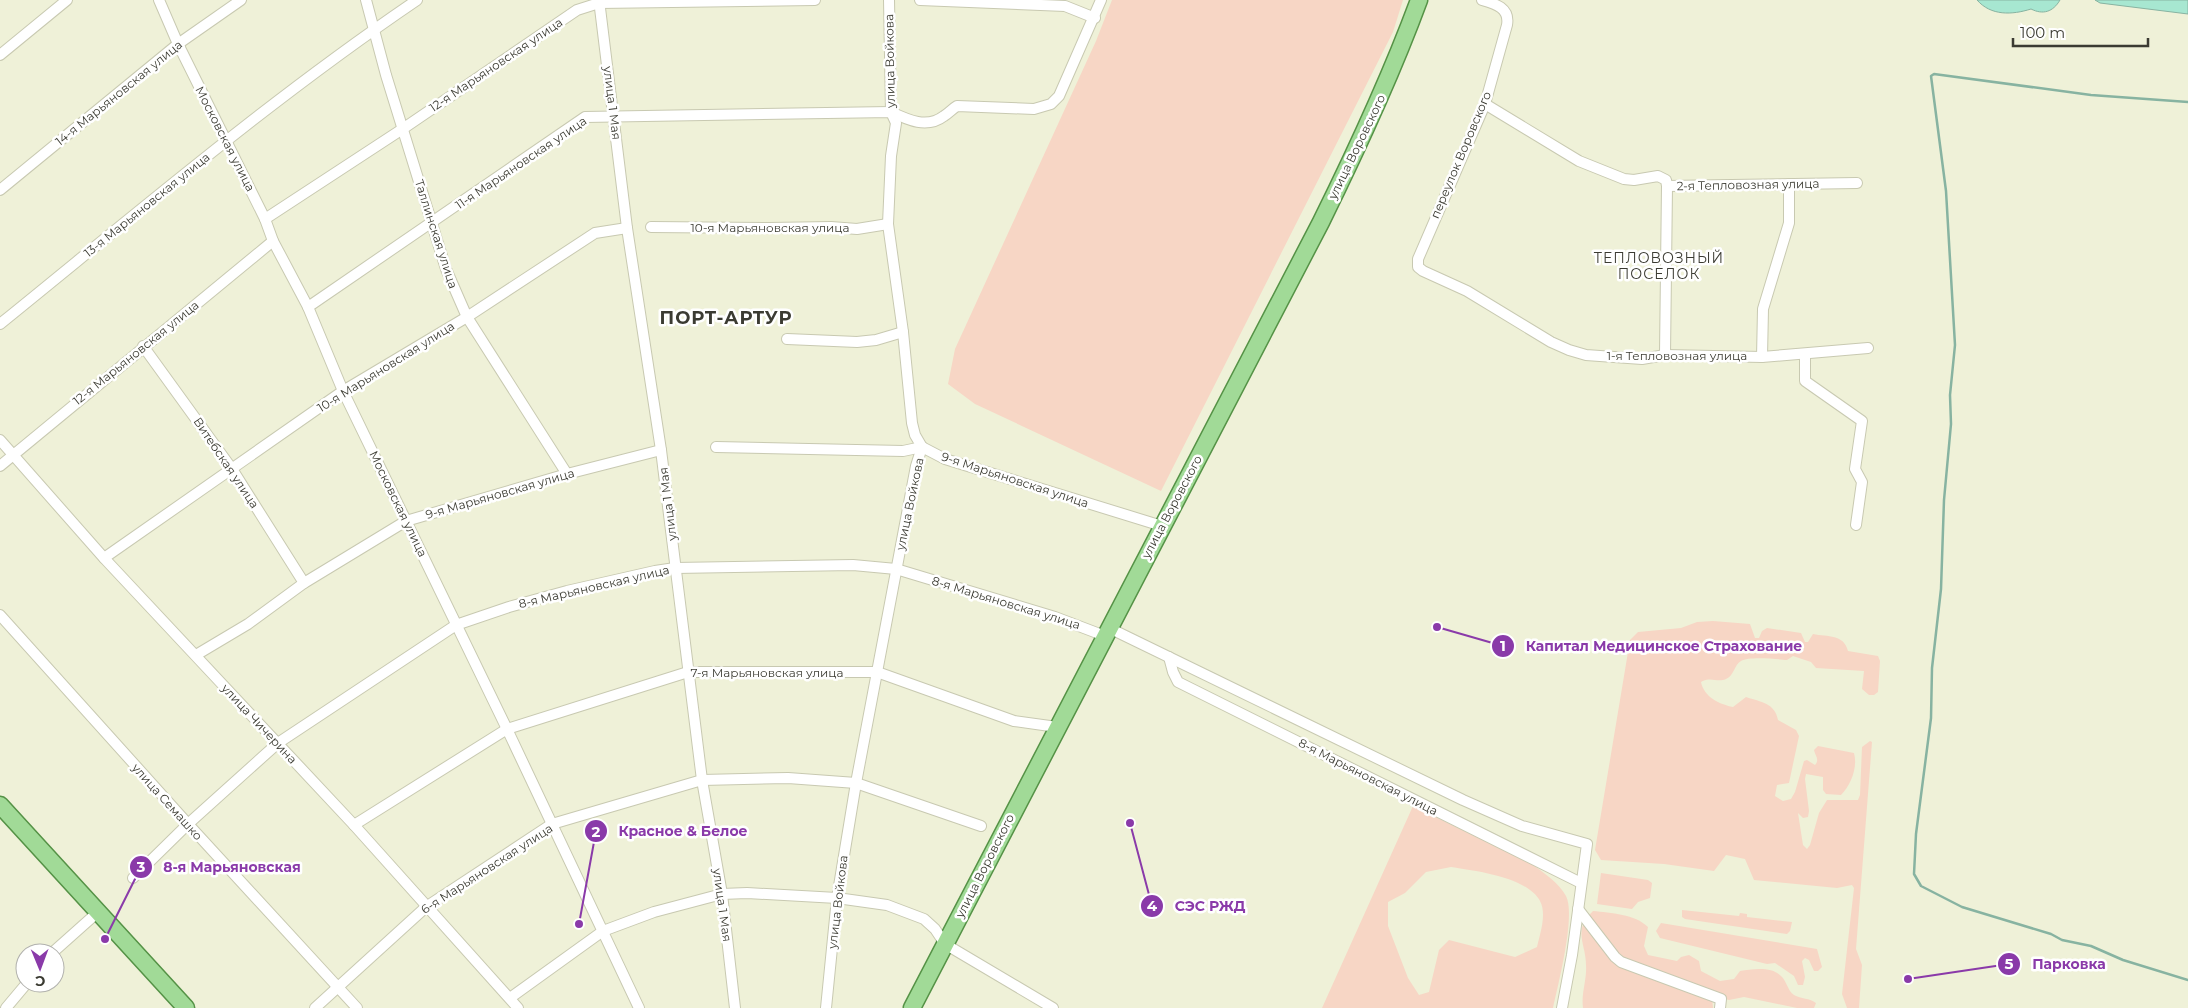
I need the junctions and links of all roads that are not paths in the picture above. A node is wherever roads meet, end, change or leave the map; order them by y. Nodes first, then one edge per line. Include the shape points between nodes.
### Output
1 (67, 0) edge
2 (159, 0) edge
3 (241, 0) edge
4 (366, 0) edge
5 (417, 0) edge
6 (816, 0) edge
7 (889, 0) edge
8 (920, 0) edge
9 (1101, 0) edge
10 (1420, 0) edge
11 (1482, 0) edge
12 (599, 2) edge
13 (1095, 18) junction
14 (374, 29) junction
15 (178, 44) junction
16 (0, 54) edge
17 (1485, 104) junction
18 (890, 112) junction
19 (614, 116) junction
20 (911, 122) junction
21 (404, 128) junction
22 (895, 131) junction
23 (226, 141) junction
24 (1857, 183) dead end
25 (1788, 184) junction
26 (1667, 186) junction
27 (0, 190) edge
28 (265, 219) junction
29 (431, 224) junction
30 (888, 224) junction
31 (651, 227) dead end
32 (627, 228) junction
33 (273, 241) junction
34 (1418, 267) joint
35 (308, 307) junction
36 (467, 318) junction
37 (0, 324) edge
38 (903, 332) junction
39 (787, 339) dead end
40 (143, 346) junction
41 (1868, 348) dead end
42 (1804, 354) junction
43 (1665, 355) junction
44 (1762, 357) junction
45 (343, 391) junction
46 (0, 440) edge
47 (716, 447) dead end
48 (922, 447) junction
49 (662, 450) junction
50 (13, 455) junction
51 (0, 466) edge
52 (232, 469) junction
53 (567, 474) junction
54 (406, 521) junction
55 (1856, 524) dead end
56 (1162, 526) junction
57 (104, 558) junction
58 (675, 568) junction
59 (896, 569) junction
60 (304, 583) junction
61 (0, 615) edge
62 (456, 625) junction
63 (1107, 632) junction
64 (196, 655) junction
65 (1169, 657) junction
66 (688, 672) junction
67 (877, 672) junction
68 (1057, 728) junction
69 (508, 729) junction
70 (278, 744) junction
71 (702, 780) junction
72 (856, 784) junction
73 (0, 805) edge
74 (188, 824) junction
75 (552, 824) junction
76 (354, 825) junction
77 (981, 826) dead end
78 (133, 878) dead end
79 (1581, 884) junction
80 (722, 894) junction
81 (837, 898) junction
82 (426, 907) junction
83 (1578, 909) junction
84 (98, 912) junction
85 (603, 931) junction
86 (63, 943) edge
87 (945, 944) junction
88 (339, 988) junction
89 (19, 993) edge
90 (510, 998) junction
91 (1049, 1007) edge
92 (6, 1008) edge
93 (186, 1008) edge
94 (315, 1008) edge
95 (357, 1008) edge
96 (518, 1008) edge
97 (639, 1008) edge
98 (735, 1008) edge
99 (826, 1008) edge
100 (912, 1008) edge
101 (1562, 1008) edge
102 (1720, 1008) edge

1 - 16 street
2 - 15 street, Московская улица
3 - 15 street, 14-я Марьяновская улица
4 - 14 street, Таллинская улица
5 - 14 street, 13-я Марьяновская улица
6 - 12 street, 12-я Марьяновская улица
7 - 18 street, улица Войкова
8 - 13 street via 1065,6
9 - 13 street
10 - 56 main road, улица Воровского via 1366,131
11 - 17 street, переулок Воровского via 1494,3 1507,13 1507,25
12 - 19 street, улица 1 Мая
12 - 21 street, 12-я Марьяновская улица via 577,10
13 - 20 street, 11-я Марьяновская улица via 1059,96 1050,104 1034,108 957,106 932,122
14 - 21 street, Таллинская улица
14 - 23 street, 13-я Марьяновская улица
15 - 23 street, Московская улица
15 - 27 street, 14-я Марьяновская улица
17 - 26 street, 2-я Тепловозная улица via 1579,161 1624,179 1663,177
17 - 34 street, переулок Воровского via 1418,260
18 - 19 street, 11-я Марьяновская улица
18 - 20 street, 11-я Марьяновская улица
18 - 22 street, улица Войкова via 896,123
19 - 29 street, 11-я Марьяновская улица via 585,117
19 - 32 street, улица 1 Мая
20 - 22 street, 11-я Марьяновская улица
21 - 28 street, 12-я Марьяновская улица
21 - 29 street, Таллинская улица
22 - 30 street, улица Войкова
23 - 28 street, Московская улица
23 - 37 street, 13-я Марьяновская улица
24 - 25 street, 2-я Тепловозная улица
25 - 26 street, 2-я Тепловозная улица
25 - 44 street via 1789,223 1763,309
26 - 43 street
28 - 33 street, Московская улица
29 - 35 street, 11-я Марьяновская улица
29 - 36 street, Таллинская улица
30 - 31 street, 10-я Марьяновская улица via 857,229
30 - 38 street, улица Войкова
32 - 36 street, 10-я Марьяновская улица via 595,233
32 - 49 street, улица 1 Мая
33 - 35 street, Московская улица
33 - 40 street, 12-я Марьяновская улица
34 - 43 street, 1-я Тепловозная улица via 1467,291 1569,350 1618,358 1642,359
35 - 45 street, Московская улица
36 - 45 street, 10-я Марьяновская улица
36 - 53 street, Таллинская улица
38 - 39 street via 857,342
38 - 48 street, улица Войкова via 912,422
40 - 50 street, 12-я Марьяновская улица
40 - 52 street, Витебская улица
41 - 42 street, 1-я Тепловозная улица
42 - 44 street, 1-я Тепловозная улица
42 - 55 street via 1805,381 1862,421 1855,469 1862,482
43 - 44 street, 1-я Тепловозная улица
45 - 52 street, 10-я Марьяновская улица
45 - 54 street, Московская улица
46 - 50 street, улица Чичерина
47 - 48 street via 903,451
48 - 56 street, 9-я Марьяновская улица via 946,459
48 - 59 street, улица Войкова
49 - 53 street, 9-я Марьяновская улица
49 - 58 street, улица 1 Мая
50 - 51 street, 12-я Марьяновская улица
50 - 57 street, улица Чичерина
52 - 57 street, 10-я Марьяновская улица
52 - 60 street, Витебская улица
53 - 54 street, 9-я Марьяновская улица
54 - 60 street, 9-я Марьяновская улица
54 - 62 street, Московская улица
56 - 63 main road, улица Воровского
57 - 64 street, улица Чичерина
58 - 59 street, 8-я Марьяновская улица via 853,564
58 - 62 street, 8-я Марьяновская улица via 567,590
58 - 66 street, улица 1 Мая
59 - 63 street, 8-я Марьяновская улица
59 - 67 street, улица Войкова
60 - 64 street, 9-я Марьяновская улица via 248,624
61 - 74 street, улица Семашко
62 - 69 street, Московская улица
62 - 70 street, 8-я Марьяновская улица
63 - 65 street, 8-я Марьяновская улица
63 - 68 main road, улица Воровского
64 - 70 street, улица Чичерина
65 - 79 street, 8-я Марьяновская улица via 1178,682
65 - 79 street, 8-я Марьяновская улица via 1462,800 1522,826 1586,844
66 - 67 street, 7-я Марьяновская улица
66 - 69 street, 7-я Марьяновская улица
66 - 71 street, улица 1 Мая
67 - 68 street, 7-я Марьяновская улица via 1014,721
67 - 72 street, улица Войкова
68 - 87 main road, улица Воровского
69 - 75 street, Московская улица
69 - 76 street, 7-я Марьяновская улица
70 - 74 street, 8-я Марьяновская улица
70 - 76 street, улица Чичерина
71 - 72 street, 6-я Марьяновская улица via 788,778
71 - 75 street, 6-я Марьяновская улица
71 - 80 street, улица 1 Мая
72 - 77 street, 6-я Марьяновская улица
72 - 81 street, улица Войкова
73 - 84 main road
74 - 78 street, 8-я Марьяновская улица
74 - 88 street, улица Семашко
75 - 82 street, 6-я Марьяновская улица
75 - 85 street, Московская улица
76 - 82 street, улица Чичерина
79 - 83 street
80 - 81 street
80 - 85 street via 654,912
80 - 98 street, улица 1 Мая
81 - 87 street via 887,905 924,919 935,928
81 - 99 street, улица Войкова
82 - 88 street, 6-я Марьяновская улица
82 - 90 street, улица Чичерина
83 - 101 street
83 - 102 street via 1622,962 1721,999
84 - 86 street
84 - 93 main road
85 - 90 street
85 - 97 street, Московская улица
87 - 91 street
87 - 100 main road, улица Воровского
88 - 94 street, 6-я Марьяновская улица
88 - 95 street, улица Семашко
89 - 92 street
90 - 96 street, улица Чичерина

